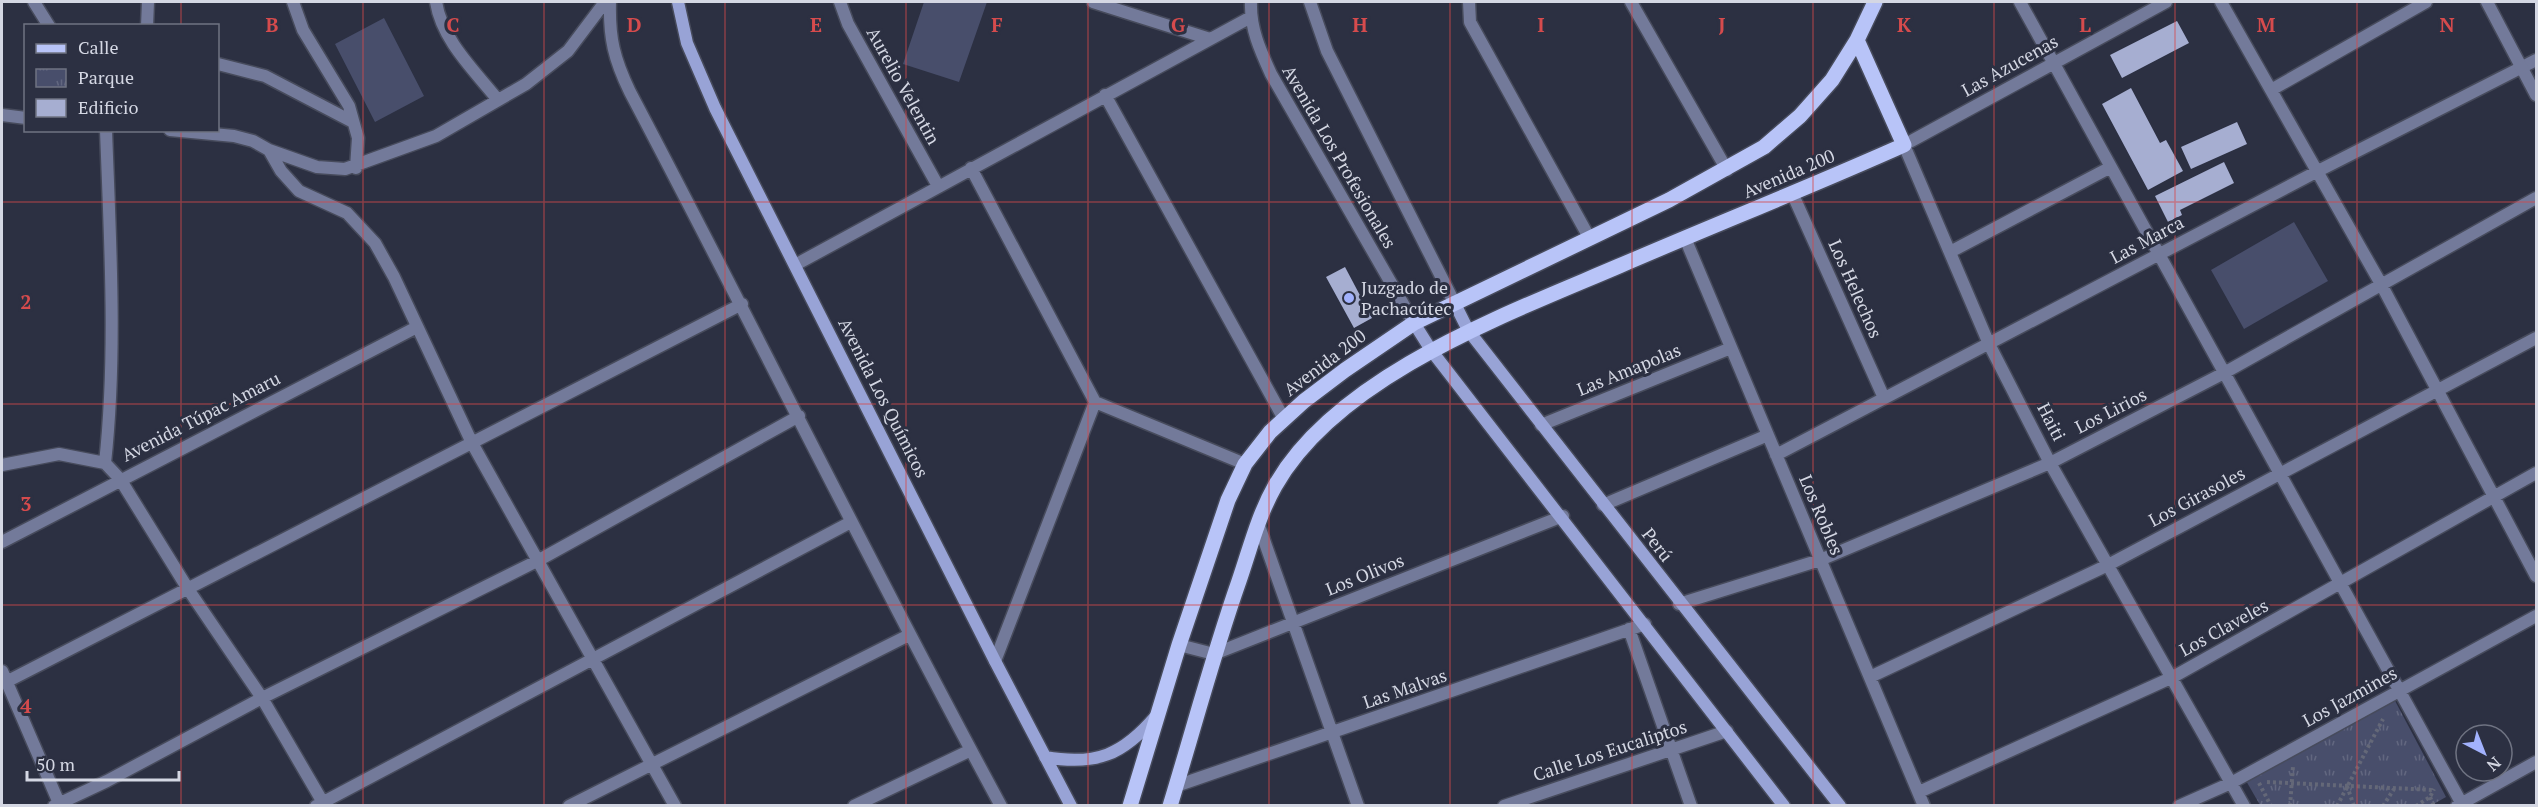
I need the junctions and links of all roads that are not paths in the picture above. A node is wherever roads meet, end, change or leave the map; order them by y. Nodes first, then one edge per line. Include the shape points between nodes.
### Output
1 (34, 2) edge
2 (148, 2) edge
3 (292, 2) edge
4 (436, 2) edge
5 (605, 2) edge
6 (610, 2) edge
7 (678, 2) edge
8 (840, 2) edge
9 (1093, 2) edge
10 (1251, 2) edge
11 (1310, 2) edge
12 (1469, 2) edge
13 (1631, 2) edge
14 (1875, 2) edge
15 (2019, 2) edge
16 (2166, 2) edge
17 (2221, 2) edge
18 (2426, 2) edge
19 (2487, 2) edge
20 (1251, 17) junction
21 (48, 24) edge
22 (147, 24) edge
23 (1210, 39) junction
24 (1857, 40) junction
25 (2536, 60) edge
26 (2054, 63) junction
27 (219, 64) edge
28 (2522, 68) junction
29 (2271, 90) junction
30 (1105, 95) junction
31 (2536, 95) edge
32 (498, 100) junction
33 (2, 116) edge
34 (24, 118) edge
35 (353, 122) junction
36 (106, 132) edge
37 (191, 132) edge
38 (1904, 146) junction
39 (268, 150) junction
40 (2111, 167) junction
41 (356, 168) junction
42 (971, 168) junction
43 (1727, 170) junction
44 (2318, 171) junction
45 (938, 186) junction
46 (1793, 195) junction
47 (2536, 198) edge
48 (1684, 238) junction
49 (1590, 239) junction
50 (1950, 252) junction
51 (2159, 254) junction
52 (795, 264) junction
53 (2381, 284) junction
54 (1454, 302) junction
55 (742, 304) junction
56 (1414, 324) junction
57 (417, 327) junction
58 (1467, 330) junction
59 (2536, 338) edge
60 (1989, 344) junction
61 (1731, 348) junction
62 (1431, 350) junction
63 (2224, 373) junction
64 (2438, 392) junction
65 (1884, 398) junction
66 (1095, 402) junction
67 (799, 416) junction
68 (1284, 420) junction
69 (1541, 425) junction
70 (1768, 435) junction
71 (472, 443) junction
72 (1776, 455) junction
73 (105, 463) junction
74 (2050, 463) junction
75 (1245, 464) junction
76 (2, 465) edge
77 (2536, 473) edge
78 (2280, 474) junction
79 (120, 479) junction
80 (2494, 497) junction
81 (1603, 505) junction
82 (1563, 516) junction
83 (851, 522) junction
84 (1257, 523) junction
85 (2, 542) edge
86 (539, 560) junction
87 (1820, 560) junction
88 (2108, 565) junction
89 (2536, 576) edge
90 (2340, 584) junction
91 (188, 589) junction
92 (1679, 604) junction
93 (2536, 616) edge
94 (1294, 622) junction
95 (1645, 624) junction
96 (1629, 630) junction
97 (909, 635) junction
98 (1179, 645) junction
99 (1214, 654) junction
100 (592, 659) junction
101 (995, 660) junction
102 (4, 676) edge
103 (1870, 677) junction
104 (2173, 677) junction
105 (2399, 690) junction
106 (262, 698) junction
107 (1159, 712) junction
108 (1727, 731) junction
109 (1333, 733) junction
110 (971, 750) junction
111 (1671, 750) junction
112 (1045, 757) junction
113 (2536, 762) edge
114 (652, 764) junction
115 (2231, 783) junction
116 (1176, 786) junction
117 (1918, 792) junction
118 (57, 804) edge
119 (322, 804) edge
120 (2460, 805) edge
121 (569, 806) edge
122 (675, 806) edge
123 (854, 806) edge
124 (1001, 806) edge
125 (1071, 806) edge
126 (1130, 806) edge
127 (1170, 806) edge
128 (1358, 806) edge
129 (1504, 806) edge
130 (1691, 806) edge
131 (1784, 806) edge
132 (1840, 806) edge
133 (1924, 806) edge
134 (2179, 806) edge
135 (2244, 806) edge

1 - 21 street
2 - 22 street
3 - 35 street via 303,30 349,106
4 - 32 street via 439,21 449,39
5 - 32 street via 568,51
6 - 55 street via 609,33 616,62
7 - 52 main road, Avenida Los Químicos via 695,65
8 - 45 street, Aurelio Velentin via 848,24
9 - 23 street
10 - 20 street, Avenida Los Profesionales
11 - 54 street, Avenida Los Profesionales via 1327,51
12 - 49 street via 1470,22
13 - 43 street
14 - 24 main road, Avenida 200
15 - 26 street
16 - 26 street, Las Azucenas
17 - 29 street
18 - 29 street
19 - 28 street
20 - 23 street
20 - 56 street, Avenida Los Profesionales via 1257,45 1271,74
23 - 30 street
24 - 38 main road, Haiti
24 - 43 main road, Avenida 200 via 1832,80 1800,116 1764,147
25 - 28 street, Las Marca
26 - 38 street, Las Azucenas
26 - 40 street
27 - 35 street via 265,76
28 - 31 street
28 - 44 street, Las Marca
29 - 44 street
30 - 42 street
30 - 68 street
32 - 41 street via 436,136
33 - 34 street
35 - 41 street via 358,138
36 - 73 street via 112,291
37 - 39 street via 234,136
38 - 46 main road, Avenida 200
38 - 50 street, Haiti
39 - 41 street via 317,166
39 - 57 street via 299,191 347,213 375,243
40 - 50 street
40 - 51 street
42 - 45 street
42 - 66 street
43 - 49 main road, Avenida 200
44 - 51 street, Las Marca
44 - 53 street
45 - 52 street
46 - 48 main road, Avenida 200
46 - 65 street, Los Helechos
47 - 53 street, Los Lirios
48 - 58 main road, Avenida 200
48 - 61 street, Los Robles
49 - 54 main road, Avenida 200
50 - 60 street, Haiti
51 - 60 street, Las Marca
51 - 63 street
52 - 101 main road, Avenida Los Químicos
53 - 63 street, Los Lirios
53 - 64 street
54 - 56 main road, Avenida 200
54 - 58 main road, Perú
55 - 67 street
55 - 71 street
56 - 62 main road
56 - 68 main road, Avenida 200 via 1345,370
57 - 71 street
57 - 79 street, Avenida Túpac Amaru
58 - 62 main road, Avenida 200
58 - 69 main road, Perú
59 - 64 street, Los Girasoles
60 - 65 street, Las Marca
60 - 74 street, Haiti
61 - 69 street, Las Amapolas
61 - 70 street, Los Robles
62 - 82 main road
62 - 84 main road, Avenida 200 via 1331,419 1306,444 1274,487
63 - 74 street, Los Lirios
63 - 78 street
64 - 78 street, Los Girasoles
64 - 80 street
65 - 72 street, Las Marca
66 - 75 street
66 - 101 street
67 - 83 street
67 - 86 street
68 - 75 main road, Avenida 200
69 - 81 main road, Perú
70 - 72 street, Los Robles
70 - 81 street
71 - 86 street
71 - 91 street
72 - 87 street, Los Robles
73 - 76 street via 58,454
73 - 79 street
74 - 87 street, Los Lirios
74 - 88 street, Haiti
75 - 98 main road, Avenida 200 via 1228,500
77 - 80 street, Los Claveles
78 - 88 street, Los Girasoles
78 - 90 street
79 - 85 street, Avenida Túpac Amaru
79 - 91 street
80 - 89 street
80 - 90 street, Los Claveles
81 - 92 main road, Perú
82 - 94 street, Los Olivos
82 - 95 main road
83 - 97 street
83 - 100 street
84 - 94 street
84 - 99 main road, Avenida 200
86 - 100 street
86 - 106 street
87 - 92 street, Los Lirios
87 - 103 street, Los Robles
88 - 103 street, Los Girasoles
88 - 104 street, Haiti
90 - 104 street, Los Claveles
90 - 105 street
91 - 102 street
91 - 106 street
92 - 132 main road, Perú
93 - 105 street, Los Jazmines
94 - 99 street, Los Olivos
94 - 109 street
95 - 96 street, Las Malvas
95 - 108 main road
96 - 109 street, Las Malvas
96 - 111 street
97 - 110 street
97 - 114 street
98 - 99 street
98 - 107 main road, Avenida 200
99 - 116 main road, Avenida 200
100 - 114 street
100 - 119 street
101 - 112 main road, Avenida Los Químicos
102 - 118 street
103 - 117 street, Los Robles
104 - 115 street, Haiti
104 - 117 street, Los Claveles
105 - 115 street, Los Jazmines
105 - 120 street
106 - 118 street
106 - 119 street
107 - 112 main road via 1139,736 1119,751 1095,760
107 - 126 main road, Avenida 200
108 - 111 street, Calle Los Eucaliptos
108 - 131 main road
109 - 116 street, Las Malvas
109 - 128 street
110 - 123 street
110 - 124 street
111 - 129 street, Calle Los Eucaliptos
111 - 130 street
112 - 125 main road, Avenida Los Químicos
113 - 120 street
114 - 121 street
114 - 122 street
115 - 134 street, Los Jazmines
115 - 135 street, Haiti
116 - 127 main road, Avenida 200
117 - 133 street, Los Robles

